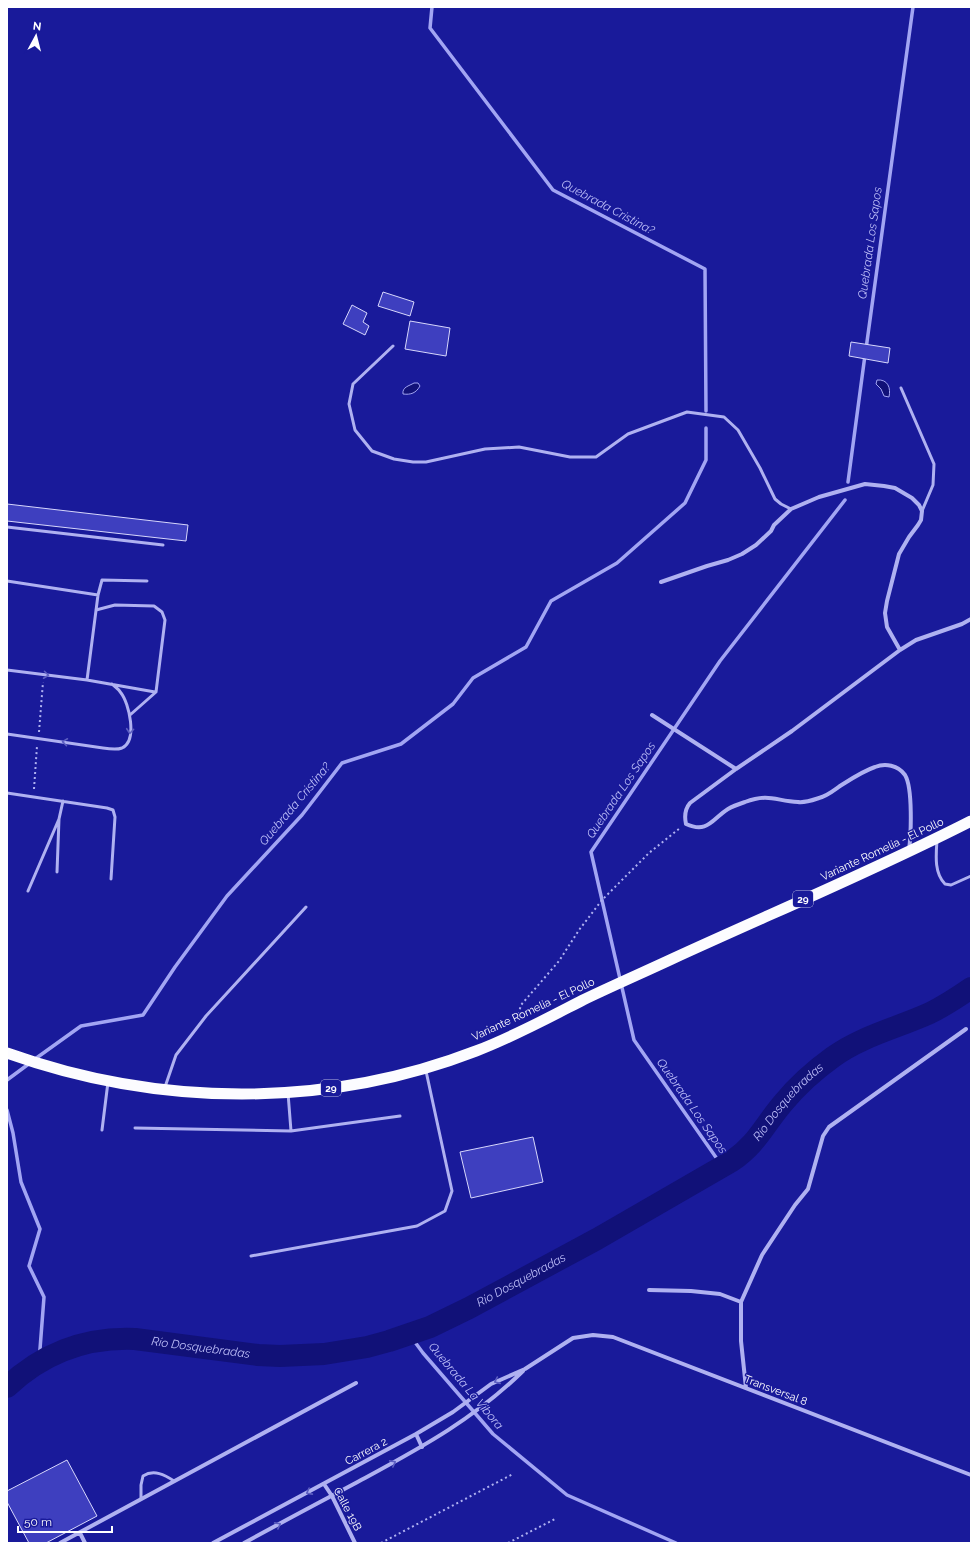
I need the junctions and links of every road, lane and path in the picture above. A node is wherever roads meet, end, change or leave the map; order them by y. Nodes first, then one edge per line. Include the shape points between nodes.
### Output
1 (393, 346) dead end
2 (901, 388) dead end
3 (791, 509) junction
4 (922, 510) junction
5 (7, 527) edge
6 (163, 545) dead end
7 (7, 581) edge
8 (147, 582) dead end
9 (661, 582) dead end
10 (98, 595) junction
11 (96, 610) junction
12 (971, 618) edge
13 (900, 650) junction
14 (7, 670) edge
15 (88, 680) junction
16 (112, 684) junction
17 (156, 692) junction
18 (130, 715) junction
19 (652, 715) dead end
20 (7, 734) edge
21 (736, 769) junction
22 (8, 794) edge
23 (7, 799) edge
24 (62, 801) junction
25 (59, 819) junction
26 (971, 821) edge
27 (686, 824) junction
28 (937, 838) junction
29 (908, 851) junction
30 (57, 872) dead end
31 (971, 876) edge
32 (111, 879) dead end
33 (28, 891) dead end
34 (306, 907) dead end
35 (966, 1029) dead end
36 (523, 1031) junction
37 (7, 1053) edge
38 (426, 1068) junction
39 (108, 1082) junction
40 (164, 1090) junction
41 (288, 1093) junction
42 (400, 1116) dead end
43 (136, 1128) dead end
44 (102, 1130) dead end
45 (291, 1131) junction
46 (251, 1256) dead end
47 (649, 1290) dead end
48 (741, 1302) junction
49 (573, 1338) joint
50 (525, 1369) junction
51 (356, 1383) dead end
52 (746, 1388) junction
53 (416, 1434) junction
54 (422, 1447) junction
55 (513, 1474) dead end
56 (971, 1475) edge
57 (174, 1481) junction
58 (324, 1484) junction
59 (332, 1496) junction
60 (142, 1498) junction
61 (555, 1519) dead end
62 (80, 1533) junction
63 (60, 1543) edge
64 (85, 1543) edge
65 (213, 1543) edge
66 (244, 1543) edge
67 (355, 1543) edge
68 (381, 1543) edge
69 (508, 1543) edge

1 - 3 lane via 353,384 348,404 356,430 372,451 394,459 413,462 426,462 485,449 519,447 570,457 596,456 628,434 687,412 695,413 724,418 738,430 775,499
2 - 4 lane via 934,464 933,485
3 - 4 street via 834,492 865,484 904,492
3 - 9 street via 756,545 742,554
4 - 13 street via 921,520 899,554 885,613 887,627
5 - 6 lane
7 - 10 lane
8 - 10 lane via 102,580
10 - 11 lane
11 - 15 lane
11 - 17 lane via 115,606 154,606 162,612 165,620
12 - 13 street via 962,624 916,640
13 - 21 street via 792,731
14 -> 15 lane
15 - 16 lane
16 - 17 lane
16 - 18 lane via 121,691
17 - 18 lane
18 -> 20 lane via 130,736 123,748
19 - 21 street
21 - 27 street via 690,803 684,818
22 - 23 lane
22 - 24 lane
24 - 25 lane
24 - 32 lane via 113,810 115,816
25 - 30 lane
25 - 33 lane
26 - 28 highway, Variante Romelia - El Pollo / 29
27 - 29 street via 695,828 706,826 728,810 758,797 799,802 824,797 861,774 887,764 905,775 911,818
27 - 36 path via 649,853 602,900 559,961 521,1005 519,1012
28 - 29 highway, Variante Romelia - El Pollo / 29
28 - 31 lane via 936,861 939,879 945,884 952,885
29 - 36 highway, Variante Romelia - El Pollo / 29 via 635,976
34 - 40 lane via 206,1016 176,1055
35 - 48 street via 829,1127 823,1136 808,1189 762,1255
36 - 38 highway, Variante Romelia - El Pollo / 29
37 - 39 highway, Variante Romelia - El Pollo / 29
38 - 41 highway, Variante Romelia - El Pollo / 29 via 343,1086
38 - 46 lane via 452,1192 445,1211 417,1226
39 - 40 highway, Variante Romelia - El Pollo / 29
39 - 44 lane
40 - 41 highway, Variante Romelia - El Pollo / 29 via 226,1094
41 - 45 lane
42 - 45 lane
43 - 45 lane
47 - 48 street via 720,1294
48 - 52 street via 741,1341
49 - 50 street, Carrera 2
49 - 52 street, Transversal 8 via 592,1335 613,1338
50 -> 53 street, Carrera 2 via 491,1384 453,1412
50 - 54 street, Carrera 2 via 500,1393
51 - 57 street
52 - 56 street, Transversal 8
53 - 54 street
53 - 58 street, Carrera 2
59 -> 54 street, Carrera 2
55 - 68 path
57 - 60 street
57 - 60 lane via 164,1474 148,1472 143,1476
58 - 59 street, Calle 19B
58 -> 65 street, Carrera 2
66 -> 59 street, Carrera 2
59 - 67 street, Calle 19B
60 - 62 street
61 - 69 path
62 - 63 street
62 - 64 street

